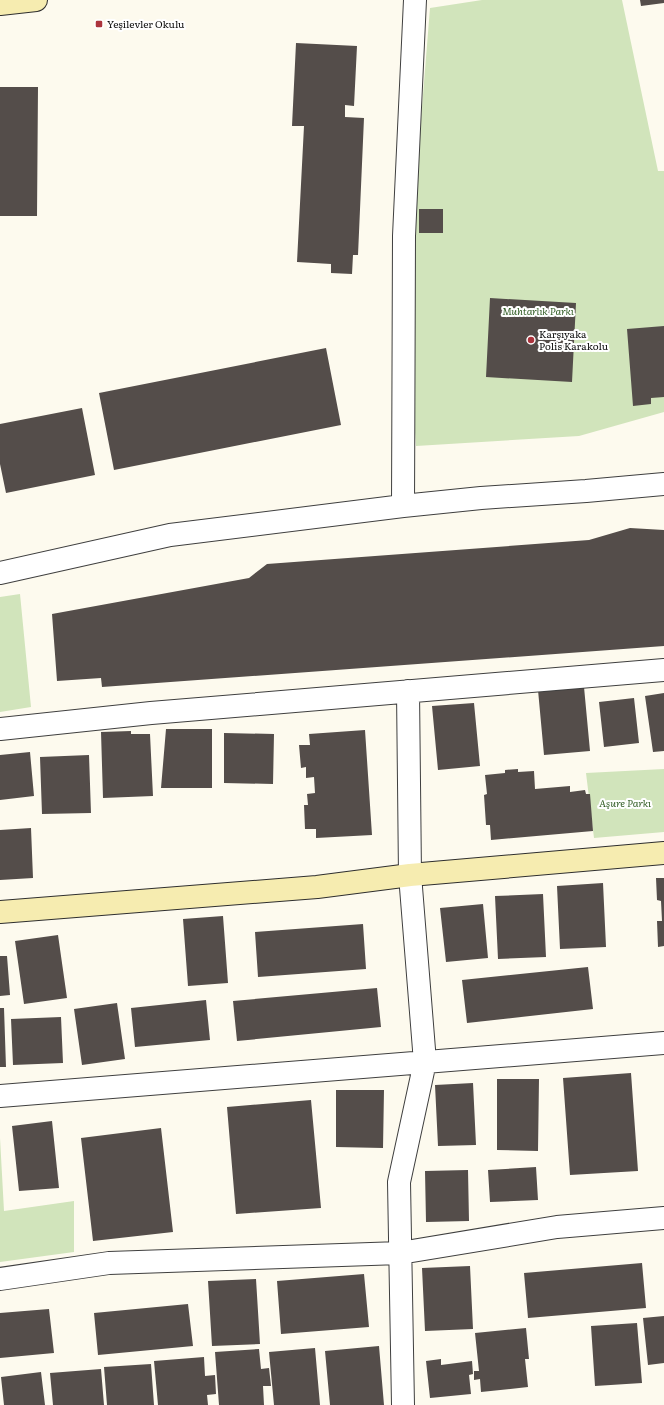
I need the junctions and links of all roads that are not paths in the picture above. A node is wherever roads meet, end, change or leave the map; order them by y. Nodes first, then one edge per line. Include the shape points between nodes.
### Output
1 (36, 0) edge
2 (415, 0) edge
3 (0, 4) edge
4 (664, 484) edge
5 (403, 506) junction
6 (0, 573) edge
7 (664, 670) edge
8 (408, 691) junction
9 (0, 729) edge
10 (664, 853) edge
11 (410, 875) junction
12 (0, 912) edge
13 (664, 1043) edge
14 (425, 1062) junction
15 (0, 1096) edge
16 (664, 1218) edge
17 (400, 1253) junction
18 (0, 1279) edge
19 (403, 1405) edge

1 - 3 street
2 - 5 street via 404,236
4 - 5 street
5 - 6 street via 170,535
7 - 8 street
8 - 9 street
8 - 11 street
10 - 11 street
11 - 12 street via 317,887
11 - 14 street
13 - 14 street
14 - 15 street
14 - 17 street via 399,1182
16 - 17 street via 557,1227
17 - 18 street via 109,1263
17 - 19 street

